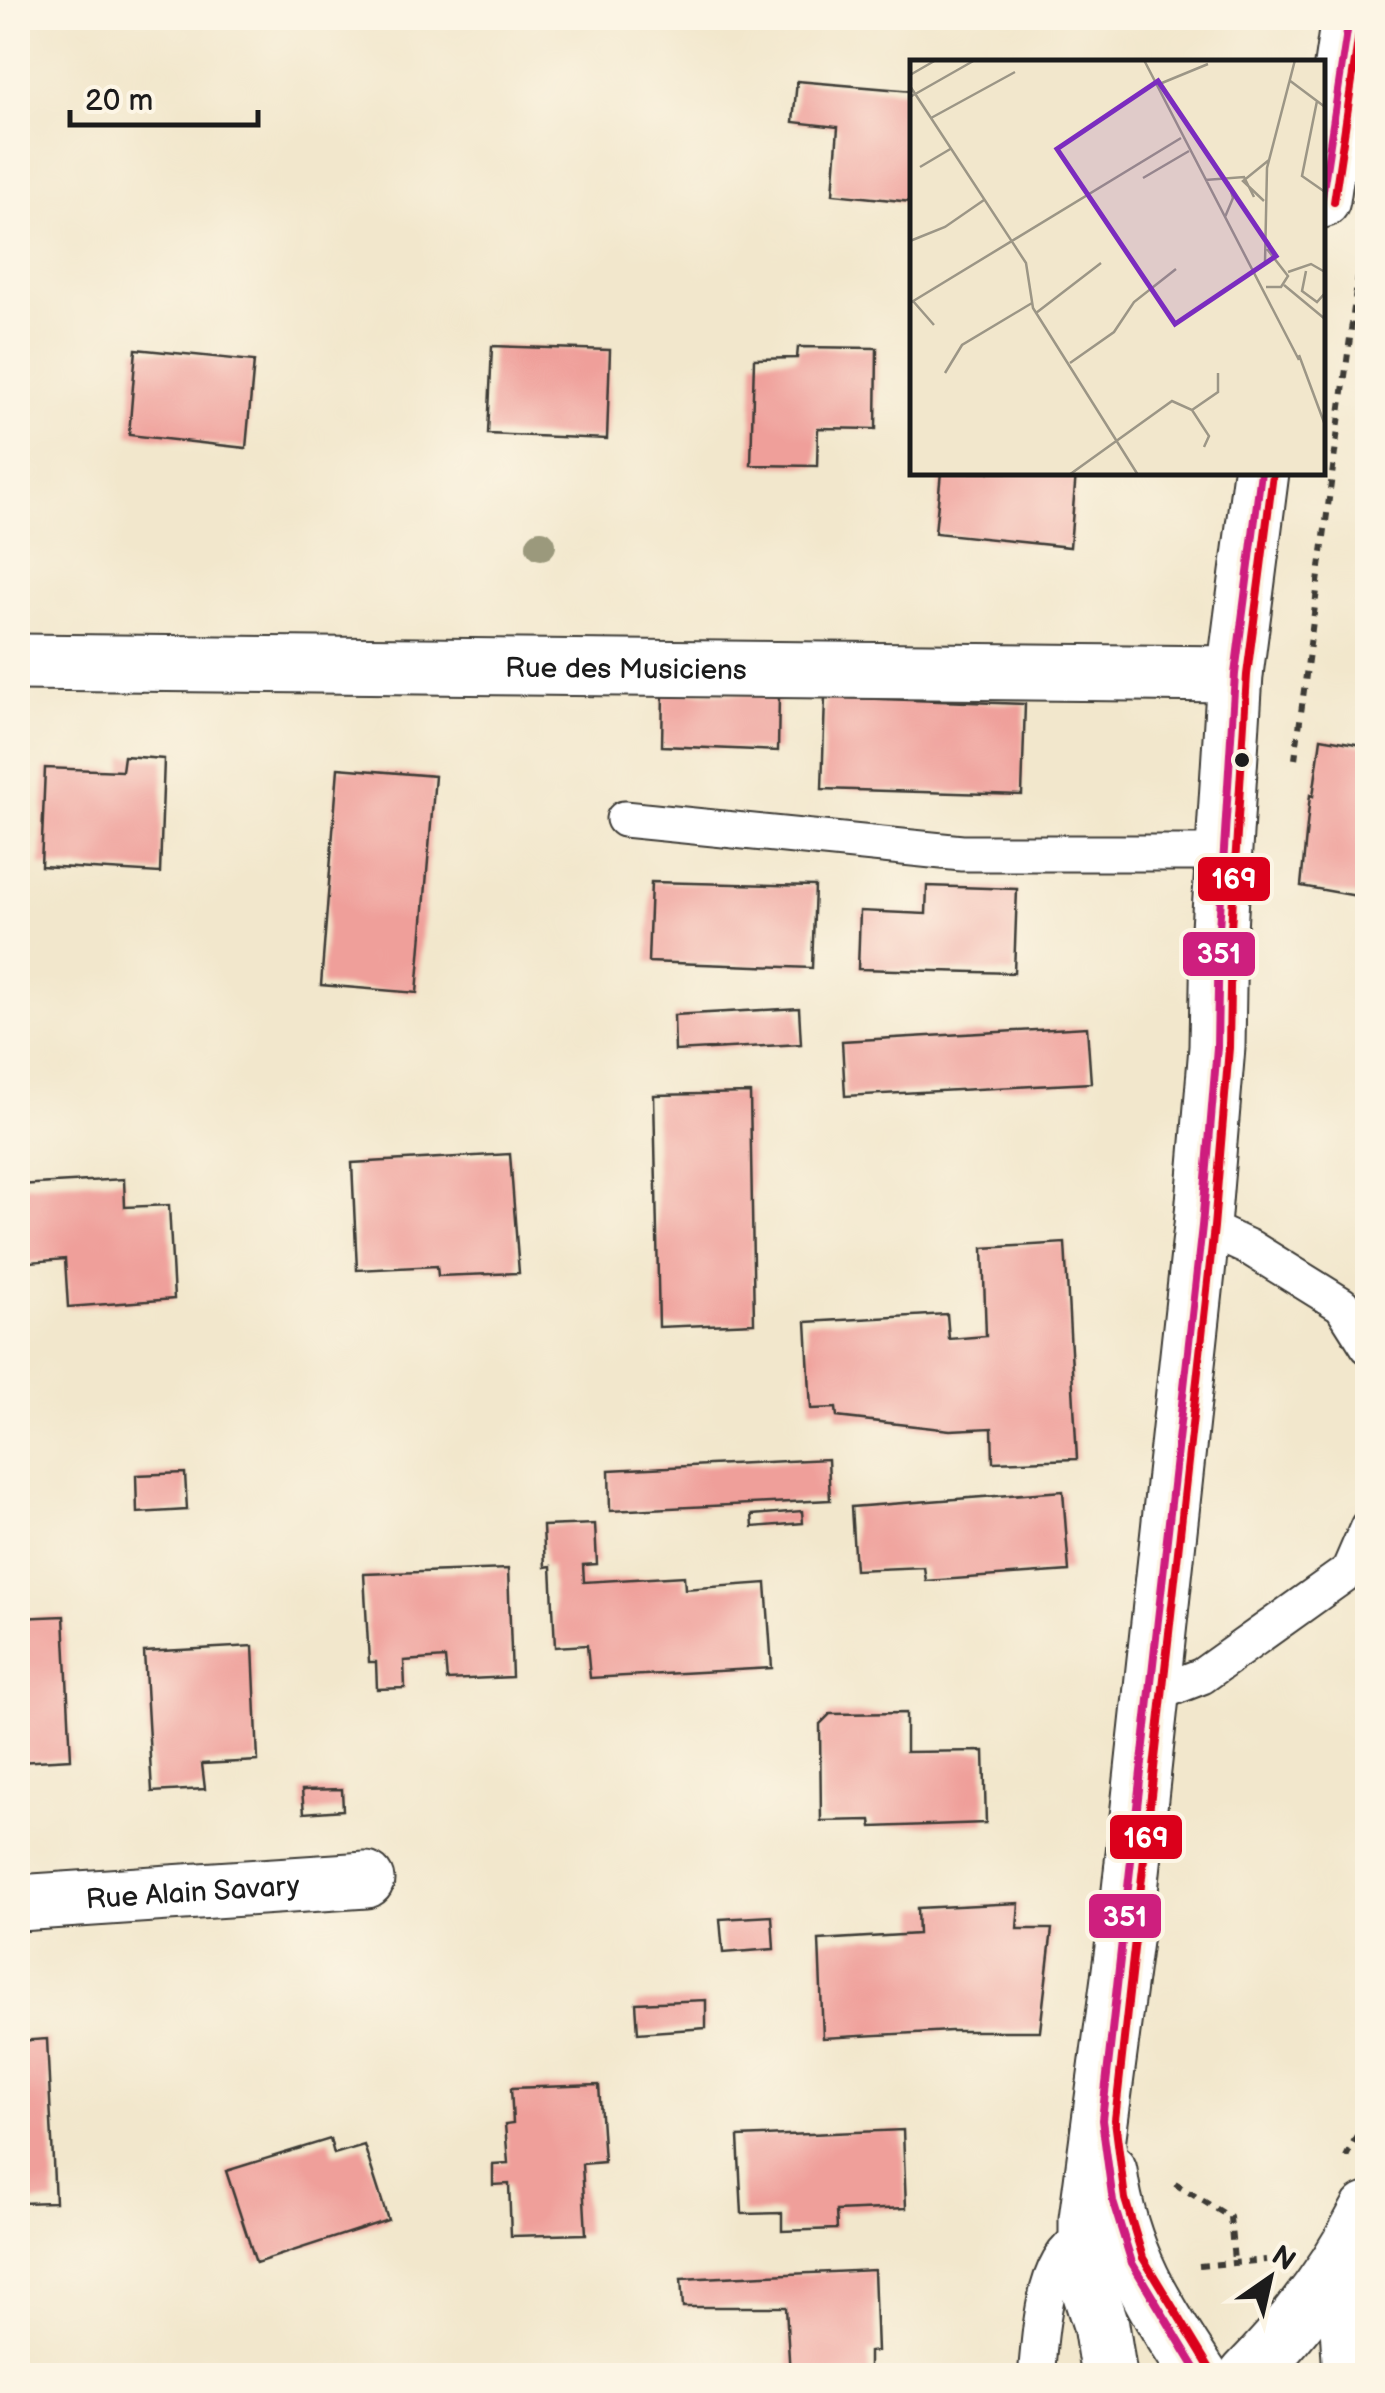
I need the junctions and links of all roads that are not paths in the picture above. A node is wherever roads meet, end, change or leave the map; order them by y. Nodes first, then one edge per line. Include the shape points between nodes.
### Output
1 (1355, 26) edge
2 (1325, 184) edge
3 (1261, 475) edge
4 (18, 662) edge
5 (1236, 674) junction
6 (624, 818) dead end
7 (1224, 853) junction
8 (1202, 1226) junction
9 (1368, 1346) edge
10 (1368, 1527) edge
11 (1150, 1696) junction
12 (366, 1880) dead end
13 (18, 1903) edge
14 (1356, 2234) edge
15 (1106, 2236) junction
16 (1036, 2376) edge
17 (1109, 2376) edge
18 (1200, 2376) edge
19 (1247, 2376) edge
20 (1351, 2376) edge

1 - 2 main road
3 - 5 main road
4 - 5 main road, Rue des Musiciens
5 - 7 main road
6 - 7 lane via 962,853
7 - 8 main road
8 - 9 lane via 1342,1304
8 - 11 main road
10 - 11 lane via 1349,1571 1202,1676
11 - 15 main road via 1102,2120 1113,2202
12 - 13 main road, Rue Alain Savary
14 - 19 main road
14 - 20 main road
15 - 16 lane via 1060,2256 1048,2287
15 - 17 main road via 1088,2282
15 - 18 main road via 1132,2262

